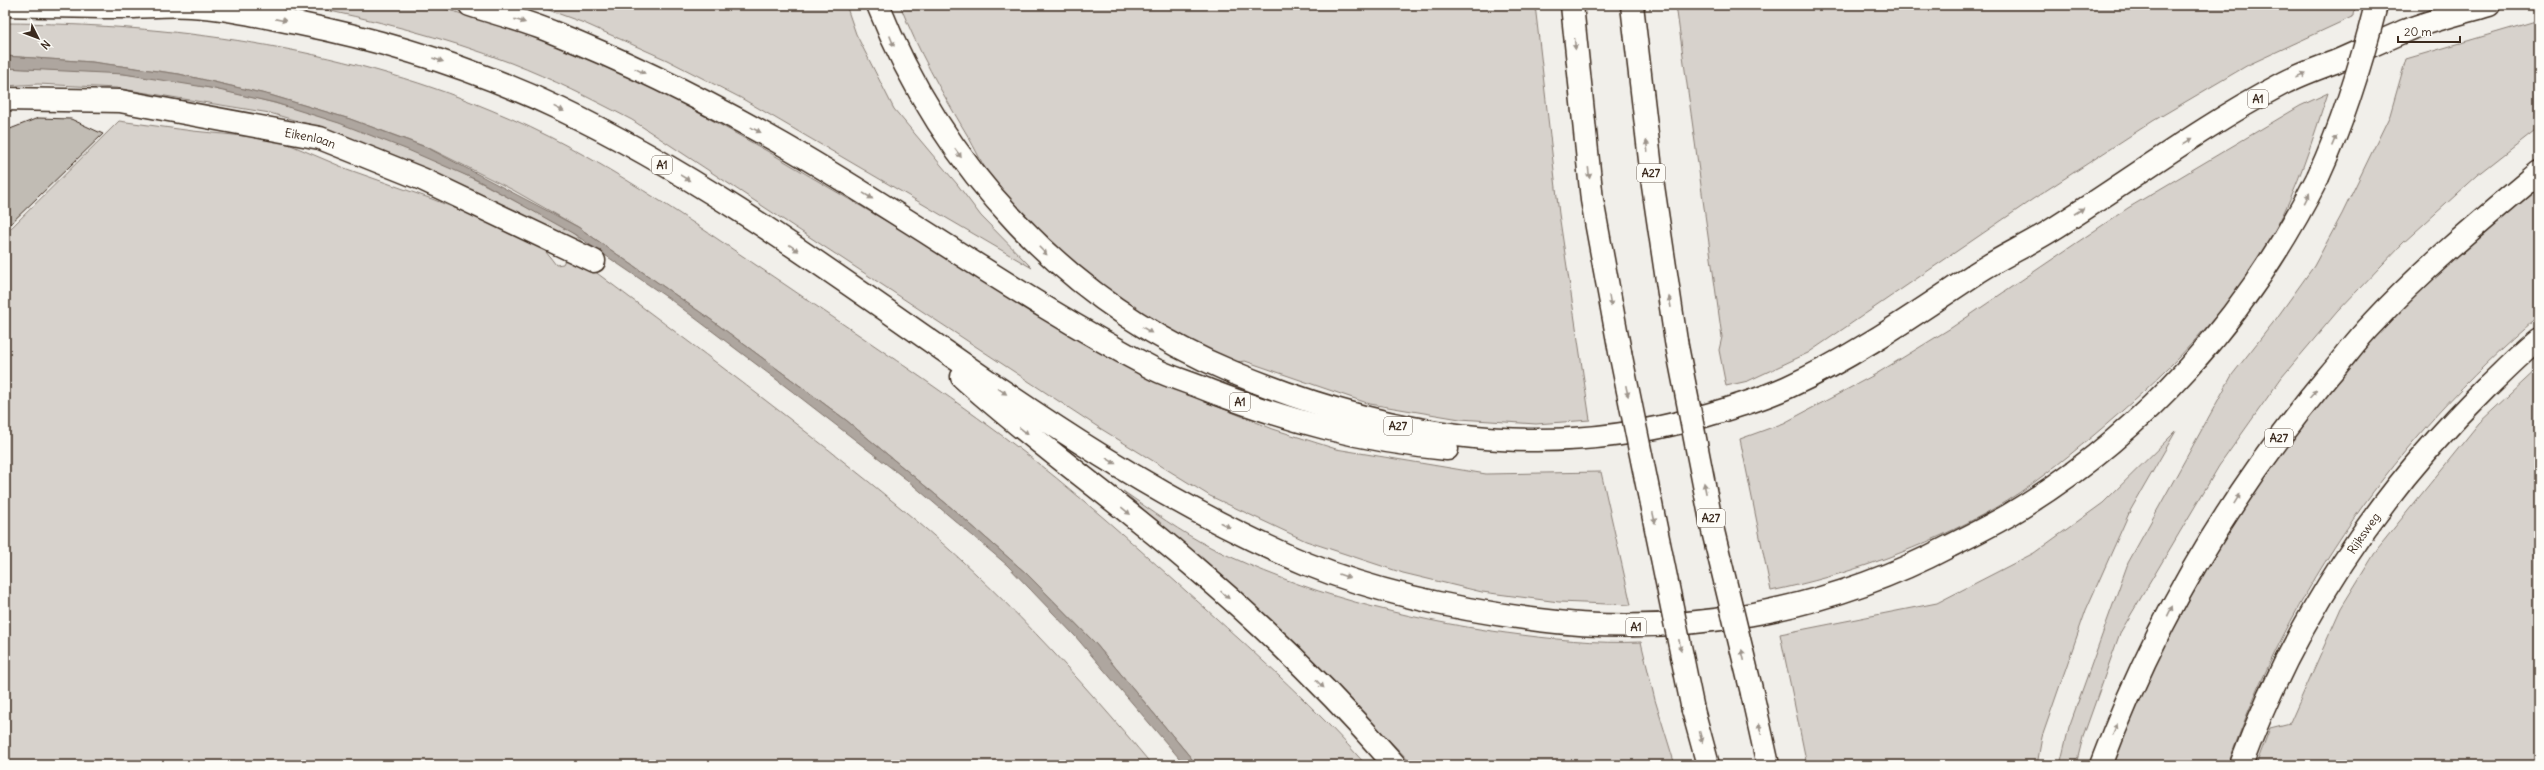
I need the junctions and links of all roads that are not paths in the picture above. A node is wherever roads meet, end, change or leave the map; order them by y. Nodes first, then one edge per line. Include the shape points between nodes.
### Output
1 (470, 5) edge
2 (878, 5) edge
3 (1572, 5) edge
4 (1632, 5) edge
5 (2376, 5) edge
6 (2489, 5) edge
7 (5, 6) edge
8 (5, 98) edge
9 (2539, 172) edge
10 (2047, 233) junction
11 (594, 261) dead end
12 (900, 322) junction
13 (2539, 339) edge
14 (1395, 765) edge
15 (1708, 765) edge
16 (1768, 765) edge
17 (2101, 765) edge
18 (2241, 765) edge

1 -> 10 main road, A1 via 550,31 624,62 700,100 782,144 1066,319 1157,370 1238,401 1306,423 1381,442 1512,453 1668,440 1712,427 1801,393 1865,358 1958,302
2 -> 10 main road, A27 via 896,52 919,93 977,179 1009,217 1049,256 1094,292 1147,330 1197,357 1280,392 1355,416 1428,432 1521,442 1594,439 1664,427 1730,409 1787,388 1844,357 1913,316 1981,270
3 -> 15 main road, bridge via 1592,200 1620,352 1693,710
16 -> 4 main road, A27, bridge via 1713,531 1676,341 1654,194
12 -> 5 main road, A1, bridge via 1071,437 1136,476 1250,538 1314,566 1386,591 1512,617 1630,627 1706,621 1797,605 1866,584 1926,559 2001,519 2059,482 2126,429 2192,365 2264,272 2296,220 2318,177 2347,110
10 -> 6 main road, A1 via 2162,157 2285,82 2411,29
7 -> 12 main road, A1 via 189,6 264,16 334,30 402,48 445,63 554,106 604,131 768,230
8 - 11 main road, Eikenlaan via 120,101 320,138 422,179
17 -> 9 main road, A27 via 2138,676 2173,604 2250,479 2297,414 2372,324 2458,240
12 -> 14 main road, A1 via 1005,416 1199,571 1321,685
13 - 18 main road, Rijksweg via 2450,424 2389,495 2326,589 2290,654

